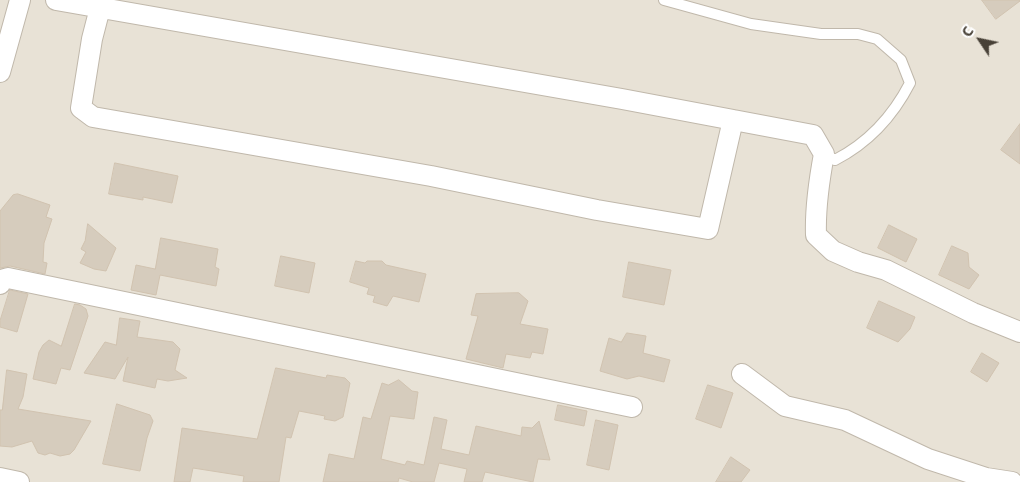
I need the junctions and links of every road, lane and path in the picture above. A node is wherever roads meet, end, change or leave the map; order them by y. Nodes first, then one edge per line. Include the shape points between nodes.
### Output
1 (20, 0) edge
2 (56, 0) edge
3 (664, 0) edge
4 (100, 8) junction
5 (0, 72) edge
6 (733, 120) junction
7 (824, 154) junction
8 (0, 284) edge
9 (1020, 332) edge
10 (742, 374) dead end
11 (632, 407) dead end
12 (0, 478) edge
13 (18, 482) edge
14 (1012, 482) edge

1 - 5 street
2 - 4 street
3 - 7 lane via 751,24 821,34 858,34 877,40 901,60 910,83 886,120 851,151 835,160
4 - 6 street
4 - 6 street via 81,108 93,117 431,176 597,210 708,228
6 - 7 street via 812,135
7 - 9 street via 816,235 833,251 886,270
8 - 11 street via 1,280 8,278
10 - 14 street via 785,406 845,420 928,459 986,478
12 - 13 street

